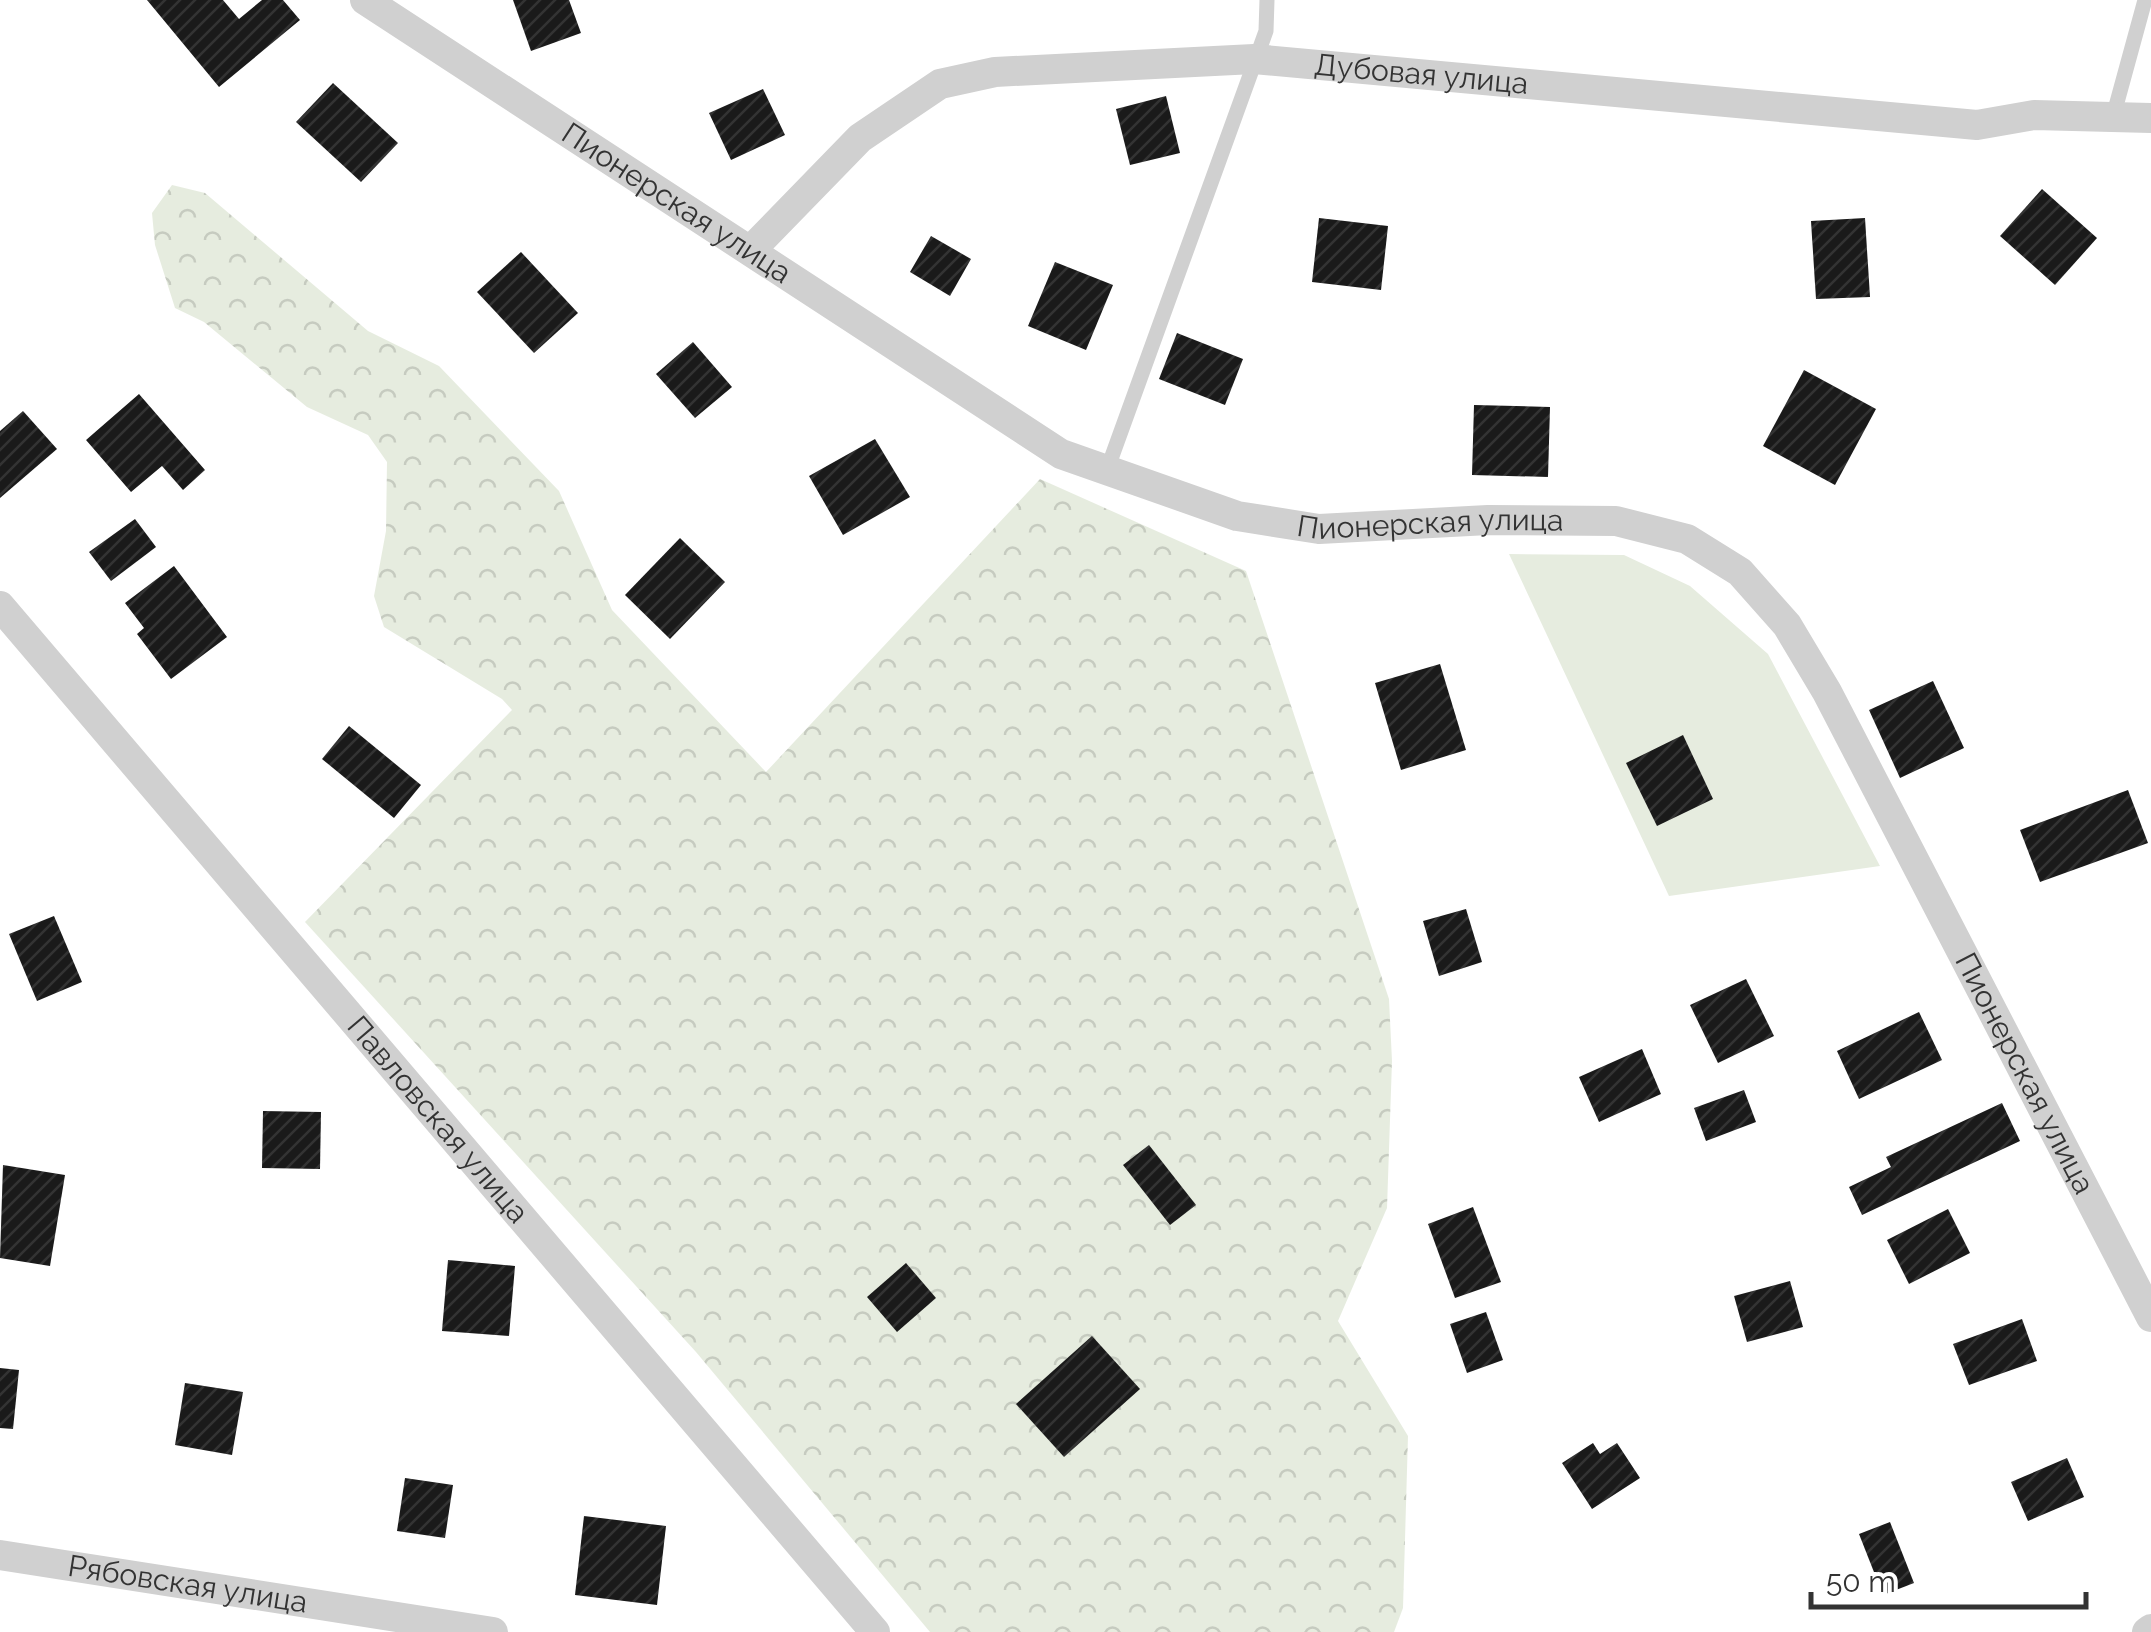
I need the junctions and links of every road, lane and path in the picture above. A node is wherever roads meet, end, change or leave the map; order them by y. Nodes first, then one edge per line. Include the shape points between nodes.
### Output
1 (365, 0) edge
2 (1267, 0) edge
3 (2145, 0) edge
4 (404, 9) edge
5 (1254, 58) junction
6 (2114, 117) junction
7 (2151, 118) edge
8 (752, 249) junction
9 (1107, 470) junction
10 (0, 606) edge
11 (2151, 1317) edge
12 (0, 1555) edge
13 (492, 1632) edge
14 (875, 1632) edge

1 - 4 street, Пионерская улица
2 - 5 lane via 1266,31
3 - 6 lane
4 - 8 street, Пионерская улица
5 - 6 street, Дубовая улица via 1977,125 2034,115
5 - 8 street, Дубовая улица via 995,72 940,84 860,138
5 - 9 lane
6 - 7 street, Дубовая улица
8 - 9 street, Пионерская улица via 1061,454
9 - 11 street, Пионерская улица via 1238,516 1319,529 1616,521 1688,539 1740,572 1787,625 1827,692
10 - 14 street, Павловская улица
12 - 13 street, Рябовская улица

